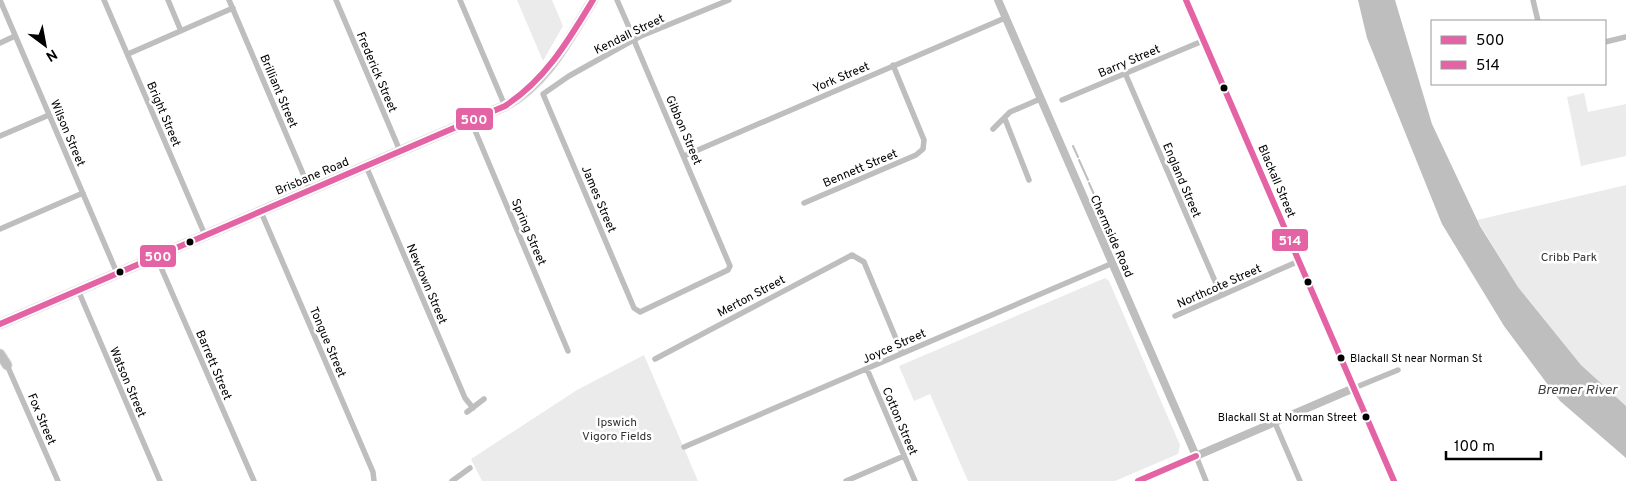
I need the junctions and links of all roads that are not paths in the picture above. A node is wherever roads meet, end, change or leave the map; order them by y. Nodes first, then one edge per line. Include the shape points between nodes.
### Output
1 (0, 0) edge
2 (104, 0) edge
3 (168, 0) edge
4 (229, 0) edge
5 (336, 0) edge
6 (460, 0) edge
7 (593, 0) edge
8 (617, 0) edge
9 (728, 0) edge
10 (998, 0) edge
11 (1186, 0) edge
12 (1533, 0) edge
13 (233, 8) junction
14 (1005, 18) junction
15 (1538, 20) edge
16 (181, 31) junction
17 (15, 36) junction
18 (1626, 37) edge
19 (634, 40) junction
20 (1205, 40) junction
21 (1606, 42) edge
22 (0, 43) edge
23 (128, 54) junction
24 (893, 65) junction
25 (1125, 73) junction
26 (543, 94) joint
27 (1040, 99) junction
28 (1062, 100) dead end
29 (505, 106) junction
30 (49, 115) junction
31 (1004, 119) junction
32 (471, 121) junction
33 (993, 129) dead end
34 (0, 136) edge
35 (400, 151) junction
36 (684, 156) junction
37 (366, 166) junction
38 (1029, 180) dead end
39 (310, 190) junction
40 (83, 193) junction
41 (804, 203) dead end
42 (261, 212) junction
43 (0, 229) edge
44 (205, 235) junction
45 (156, 256) junction
46 (1299, 261) junction
47 (1112, 263) junction
48 (730, 268) joint
49 (117, 273) junction
50 (78, 290) junction
51 (1221, 294) junction
52 (1175, 316) dead end
53 (0, 324) edge
54 (568, 351) dead end
55 (902, 353) junction
56 (0, 354) edge
57 (655, 359) dead end
58 (7, 365) joint
59 (867, 369) junction
60 (1398, 370) dead end
61 (1354, 388) junction
62 (484, 399) dead end
63 (473, 408) junction
64 (467, 412) dead end
65 (1275, 423) junction
66 (684, 447) dead end
67 (904, 456) junction
68 (1196, 456) junction
69 (470, 468) dead end
70 (58, 481) edge
71 (160, 481) edge
72 (254, 481) edge
73 (374, 481) edge
74 (452, 481) edge
75 (846, 481) edge
76 (914, 481) edge
77 (1138, 481) edge
78 (1206, 481) edge
79 (1300, 481) edge
80 (1394, 481) edge

1 - 17 street, Wilson Street
2 - 23 street, Bright Street
3 - 16 street
4 - 13 street, Brilliant Street
5 - 35 street, Frederick Street
6 - 29 street
7 - 29 main road, Brisbane Road via 544,75 527,92
8 - 19 street, Gibbon Street
9 - 19 street, Kendall Street
10 - 14 street, Chermside Road
11 - 20 street, Blackall Street
12 - 15 street
13 - 16 street
13 - 39 street, Brilliant Street
14 - 24 street, York Street
14 - 27 street, Chermside Road
16 - 23 street
17 - 22 street
17 - 30 street, Wilson Street
18 - 21 street
19 - 26 street, Kendall Street
19 - 36 street, Gibbon Street
20 - 25 street, Barry Street
20 - 46 street, Blackall Street
23 - 44 street, Bright Street
24 - 36 street, York Street
24 - 41 street, Bennett Street via 924,140 923,149 916,155
25 - 28 street, Barry Street
25 - 51 street, England Street
26 - 48 street, James Street via 636,311 640,312
27 - 31 street via 1010,112
27 - 47 street, Chermside Road
29 - 32 main road, Brisbane Road
30 - 34 street
30 - 40 street, Wilson Street
31 - 33 street
31 - 38 street
32 - 35 main road, Brisbane Road
32 - 54 street, Spring Street
35 - 37 main road, Brisbane Road
36 - 48 street, Gibbon Street
37 - 39 main road, Brisbane Road
37 - 63 street, Newtown Street
39 - 42 main road, Brisbane Road
40 - 43 street
40 - 49 street, Wilson Street
42 - 44 main road, Brisbane Road
42 - 73 street, Tongue Street via 373,472
44 - 45 main road, Brisbane Road
45 - 49 main road, Brisbane Road
45 - 72 street, Barrett Street
46 - 51 street, Northcote Street
46 - 61 street, Blackall Street
47 - 55 street, Joyce Street
47 - 68 street, Chermside Road
49 - 50 main road, Brisbane Road
50 - 53 main road, Brisbane Road
50 - 71 street, Watson Street
51 - 52 street, Northcote Street
55 - 57 street, Merton Street via 864,262 857,256 850,256
55 - 59 street, Joyce Street
56 - 58 main road
58 - 70 street, Fox Street
59 - 66 street, Joyce Street
59 - 67 street, Cotton Street
60 - 61 street
61 - 65 street
61 - 80 street, Blackall Street
62 - 63 street
63 - 64 street
65 - 68 street
65 - 79 street
67 - 75 street
67 - 76 street, Cotton Street
68 - 77 street
68 - 78 street, Chermside Road
69 - 74 street

